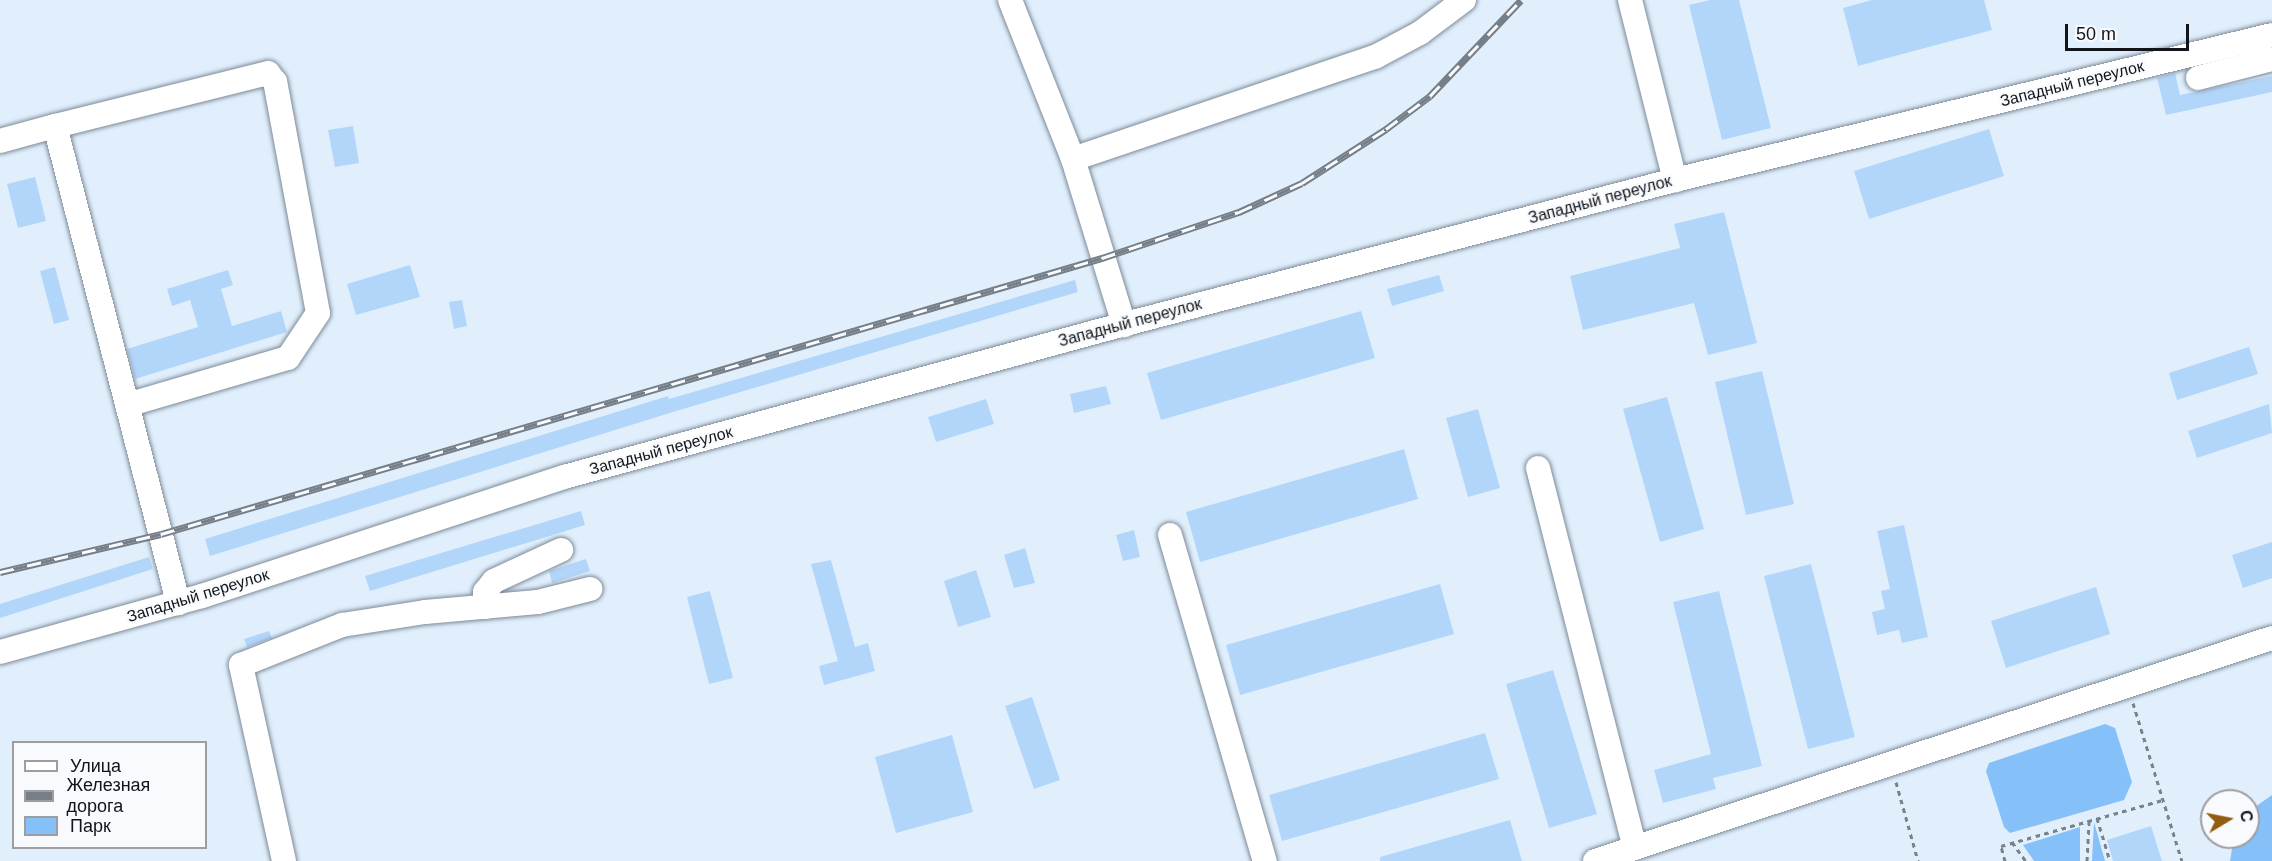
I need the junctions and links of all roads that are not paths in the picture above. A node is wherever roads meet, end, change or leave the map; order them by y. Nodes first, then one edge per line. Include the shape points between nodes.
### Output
1 (1010, 0) edge
2 (1464, 0) edge
3 (1630, 0) edge
4 (2272, 35) edge
5 (2272, 59) edge
6 (2198, 78) dead end
7 (55, 126) junction
8 (0, 141) edge
9 (1073, 159) junction
10 (1675, 180) junction
11 (1124, 325) junction
12 (127, 405) junction
13 (1538, 468) dead end
14 (1170, 535) dead end
15 (561, 550) dead end
16 (590, 589) dead end
17 (178, 603) junction
18 (485, 607) junction
19 (2272, 638) edge
20 (0, 652) edge
21 (1635, 848) junction
22 (284, 861) edge
23 (1265, 861) edge
24 (1595, 861) edge

1 - 9 street
2 - 9 street via 1420,33 1375,57
3 - 10 street
4 - 10 street, Западный переулок
5 - 6 street
7 - 8 street
7 - 12 street
7 - 12 street via 259,73 273,76 275,82 318,313 288,358
9 - 11 street
10 - 11 street, Западный переулок
11 - 17 street, Западный переулок via 564,477
12 - 17 street
13 - 21 street
14 - 23 street
15 - 18 street via 494,581 485,592
16 - 18 street via 538,602
17 - 20 street, Западный переулок
18 - 22 street via 342,625 241,665
19 - 21 street
21 - 24 street

